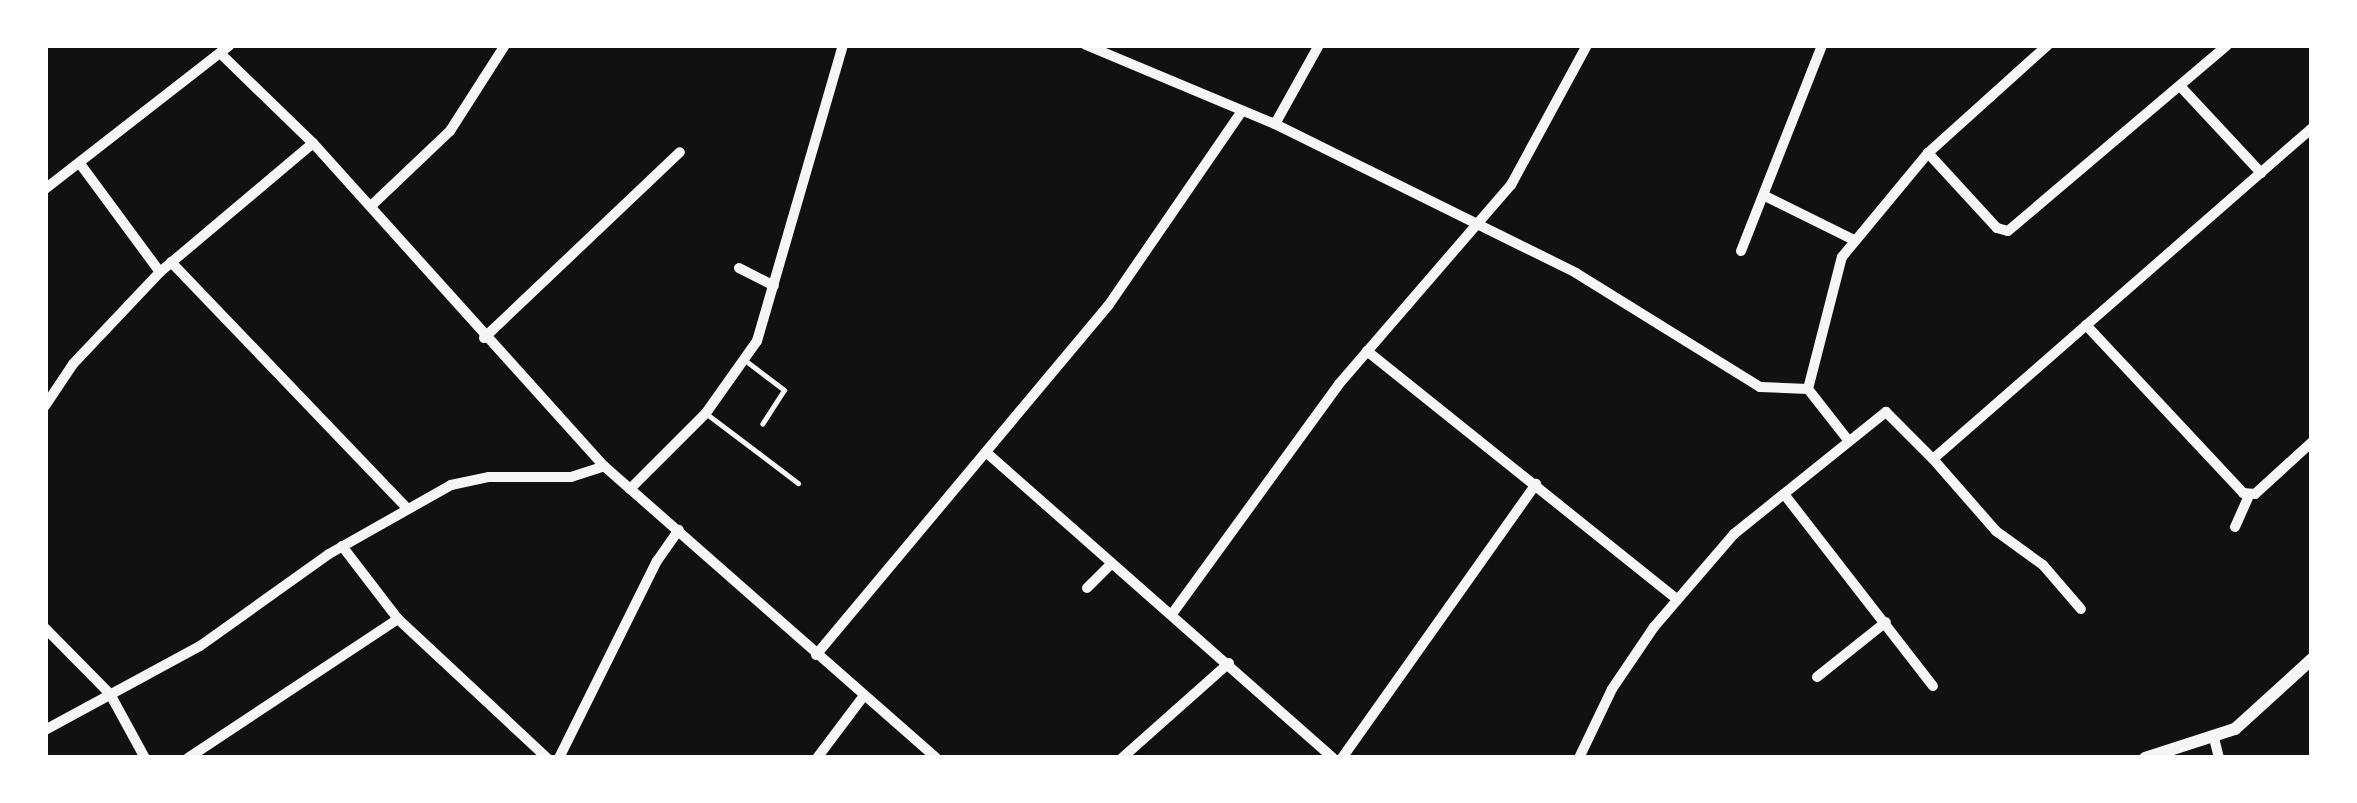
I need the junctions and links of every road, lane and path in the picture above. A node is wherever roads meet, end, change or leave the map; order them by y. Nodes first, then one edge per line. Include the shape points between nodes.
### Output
1 (505, 45) edge
2 (843, 45) edge
3 (1086, 45) edge
4 (1318, 45) edge
5 (1587, 45) edge
6 (1822, 45) edge
7 (2048, 45) edge
8 (2227, 45) edge
9 (226, 49) edge
10 (2180, 86) junction
11 (1242, 111) junction
12 (1275, 124) junction
13 (2312, 128) edge
14 (313, 143) junction
15 (680, 152) dead end
16 (1928, 153) junction
17 (81, 165) junction
18 (2261, 173) junction
19 (45, 189) edge
20 (1765, 196) junction
21 (371, 206) junction
22 (1477, 225) junction
23 (1852, 238) junction
24 (1742, 251) dead end
25 (170, 262) junction
26 (739, 268) dead end
27 (160, 272) junction
28 (774, 286) junction
29 (2086, 325) junction
30 (484, 338) junction
31 (1367, 351) junction
32 (746, 361) junction
33 (1808, 389) junction
34 (45, 406) edge
35 (706, 413) junction
36 (762, 424) dead end
37 (1848, 440) junction
38 (2312, 443) edge
39 (988, 453) junction
40 (1933, 459) junction
41 (604, 466) junction
42 (798, 483) dead end
43 (1536, 484) junction
44 (630, 489) junction
45 (1784, 494) junction
46 (2249, 496) junction
47 (408, 510) junction
48 (2235, 527) dead end
49 (679, 530) junction
50 (342, 546) junction
51 (1111, 564) junction
52 (1087, 588) dead end
53 (1675, 598) junction
54 (2081, 609) dead end
55 (1172, 614) junction
56 (398, 620) junction
57 (1886, 622) junction
58 (45, 628) edge
59 (816, 655) junction
60 (2312, 659) edge
61 (1230, 663) junction
62 (1817, 677) dead end
63 (1933, 686) dead end
64 (110, 694) junction
65 (863, 698) junction
66 (45, 730) edge
67 (2214, 738) junction
68 (145, 758) edge
69 (188, 758) edge
70 (547, 758) edge
71 (560, 758) edge
72 (817, 758) edge
73 (936, 758) edge
74 (1122, 758) edge
75 (1333, 758) edge
76 (1342, 758) edge
77 (1579, 758) edge
78 (2146, 758) edge
79 (2219, 758) edge

1 - 21 street via 450,130
2 - 28 street
3 - 11 street
4 - 12 street
5 - 22 street via 1532,154
6 - 20 street
7 - 16 street
8 - 10 street
9 - 14 street
9 - 17 street
10 - 16 street via 2008,231 1997,228
10 - 18 street
11 - 12 street
11 - 39 street via 1108,306
12 - 22 street
13 - 18 street
14 - 21 street
14 - 25 street
15 - 30 street
16 - 23 street
17 - 19 street
17 - 27 street
18 - 29 street
20 - 23 street
20 - 24 street
21 - 30 street
22 - 31 street
22 - 33 street via 1576,273 1760,387
23 - 33 street
25 - 27 street
25 - 47 street
26 - 28 street
27 - 34 street via 73,364
28 - 32 street
29 - 40 street
29 - 46 street
30 - 41 street
31 - 43 street
31 - 55 street
32 - 35 street
32 - 36 lane via 784,390
33 - 37 street
35 - 42 lane
35 - 44 street
37 - 40 street via 1886,412
37 - 45 street
38 - 46 street
39 - 51 street
39 - 59 street
40 - 54 street via 1996,531 2043,565
41 - 44 street
41 - 47 street via 571,477 466,479
43 - 53 street
43 - 76 street
44 - 49 street
45 - 53 street via 1734,534
45 - 57 street
46 - 48 street
47 - 50 street
49 - 59 street
49 - 71 street via 657,561
50 - 56 street
50 - 64 street via 200,646
51 - 52 street
51 - 55 street
53 - 77 street via 1612,689
55 - 61 street
56 - 69 street
56 - 70 street
57 - 62 street
57 - 63 street
58 - 64 street
59 - 65 street
60 - 67 street via 2260,711
61 - 74 street
61 - 75 street
64 - 66 street
64 - 68 street
65 - 72 street
65 - 73 street
67 - 78 street
67 - 79 street

